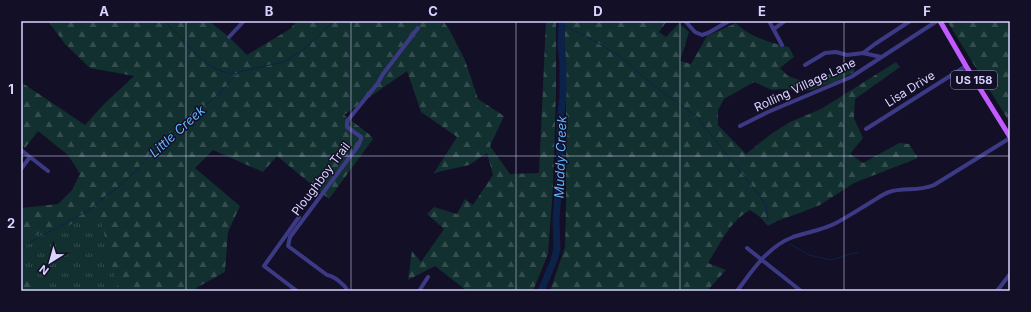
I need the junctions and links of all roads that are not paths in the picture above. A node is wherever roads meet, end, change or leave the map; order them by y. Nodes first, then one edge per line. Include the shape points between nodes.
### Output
1 (244, 21) edge
2 (685, 21) edge
3 (729, 21) edge
4 (769, 21) edge
5 (785, 21) edge
6 (910, 21) edge
7 (937, 21) edge
8 (940, 21) edge
9 (418, 28) dead end
10 (774, 29) junction
11 (229, 37) dead end
12 (782, 44) dead end
13 (863, 53) junction
14 (881, 57) junction
15 (805, 64) dead end
16 (966, 66) junction
17 (740, 126) dead end
18 (866, 129) dead end
19 (1010, 138) edge
20 (21, 150) edge
21 (30, 157) junction
22 (21, 169) edge
23 (48, 171) dead end
24 (299, 217) dead end
25 (747, 248) dead end
26 (762, 260) junction
27 (1010, 274) edge
28 (428, 277) dead end
29 (297, 291) edge
30 (348, 291) edge
31 (419, 291) edge
32 (737, 291) edge
33 (801, 291) edge
34 (997, 291) edge

1 - 11 street
2 - 3 street via 695,32 702,35
4 - 10 street
5 - 10 street
6 - 13 street
7 - 14 street, Rolling Village Lane
8 - 16 main road, US 158
9 - 30 street, Ploughboy Trail via 348,120 347,127 361,137 358,146 288,240 288,246
10 - 12 street
13 - 14 street
13 - 15 street via 826,53
14 - 17 street, Rolling Village Lane via 851,77
16 - 18 street, Lisa Drive
16 - 19 main road, US 158
19 - 26 street via 934,185 889,192 835,224 796,236 780,244
20 - 21 street
21 - 22 street
21 - 23 street
24 - 29 street via 264,266
25 - 26 street
26 - 32 street
26 - 33 street
27 - 34 street
28 - 31 street

